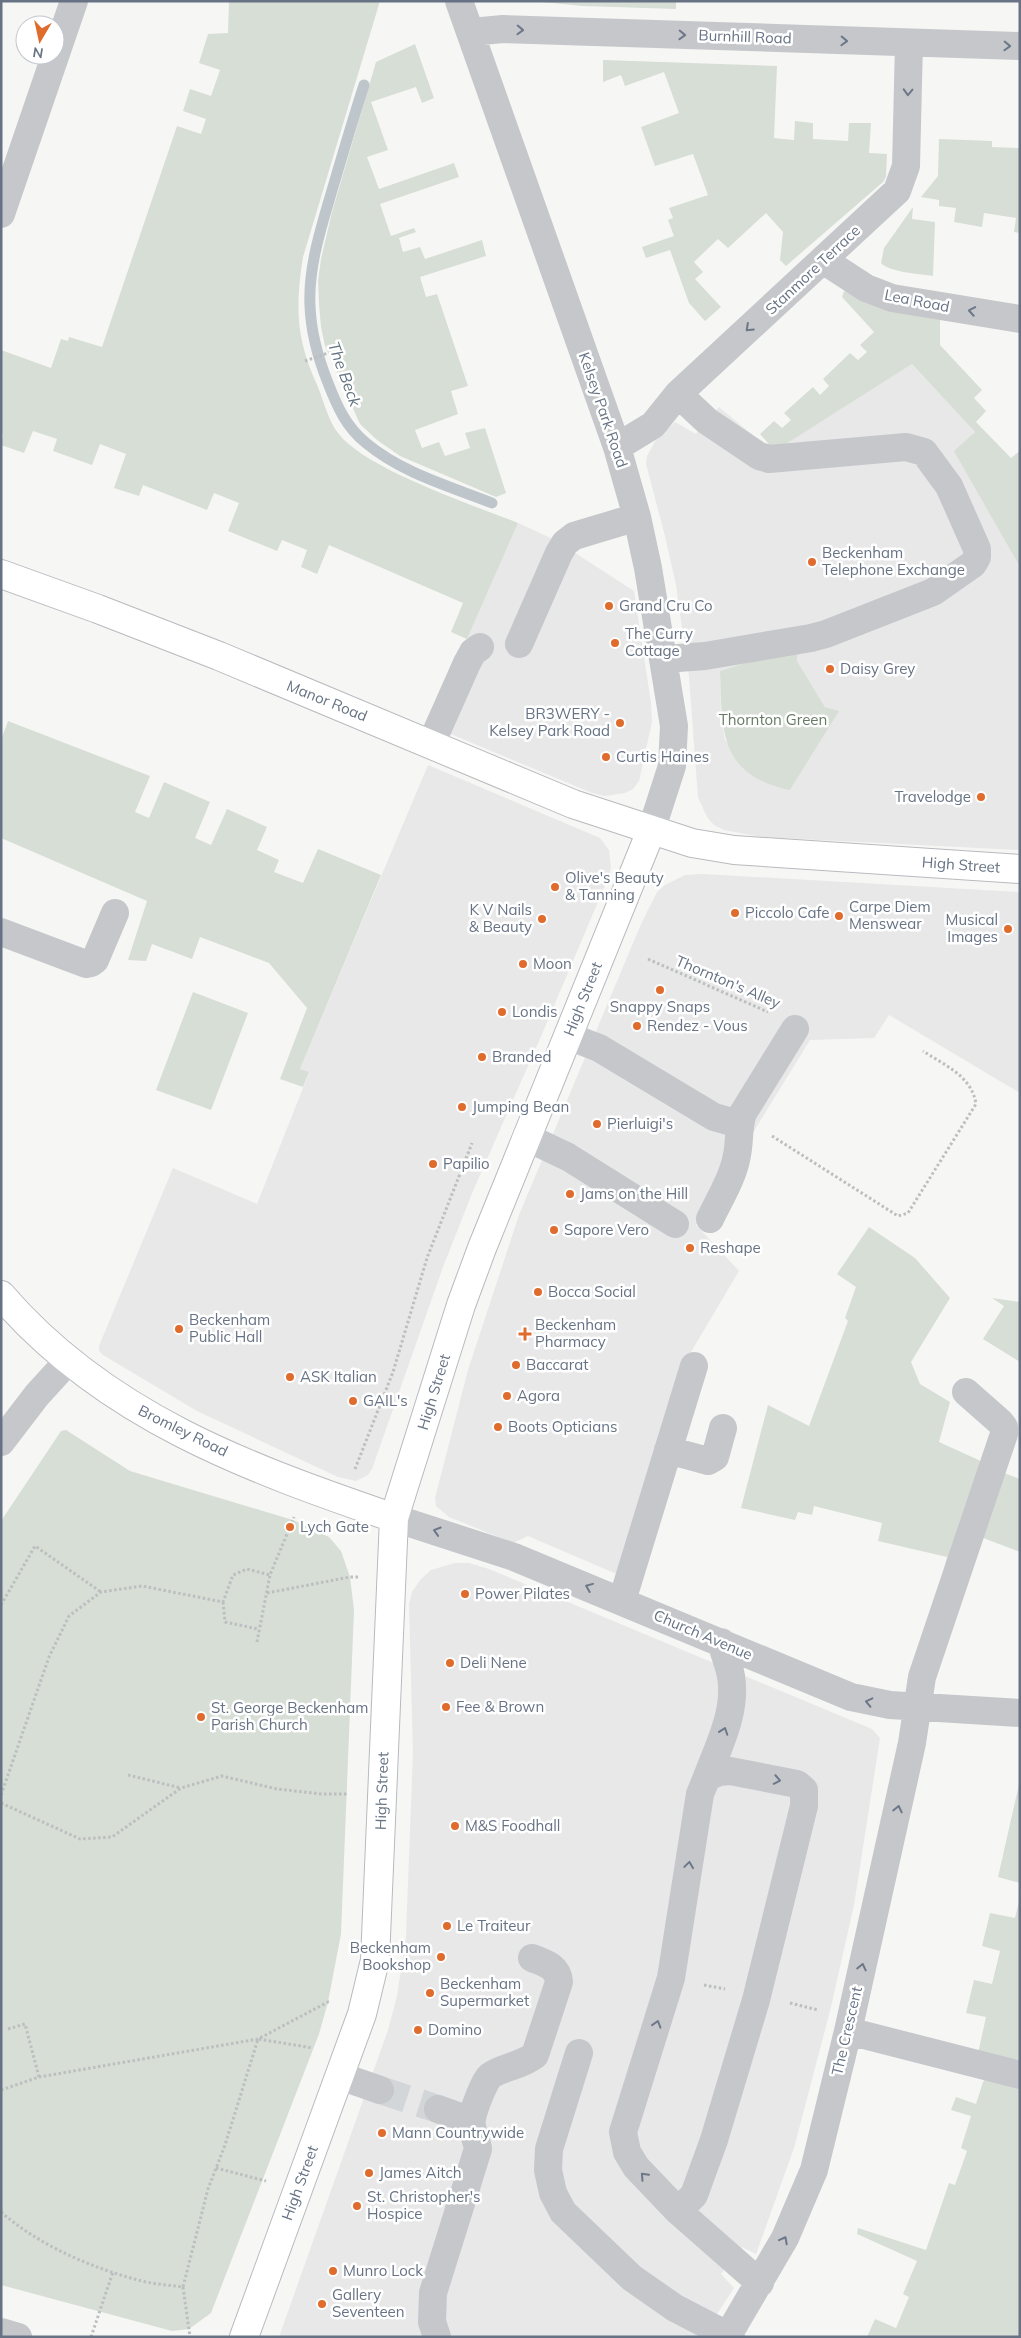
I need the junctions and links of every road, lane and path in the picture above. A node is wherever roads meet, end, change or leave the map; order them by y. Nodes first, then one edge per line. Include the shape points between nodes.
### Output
1 (74, 1) edge
2 (459, 1) edge
3 (471, 32) junction
4 (909, 43) junction
5 (1020, 46) edge
6 (1, 214) edge
7 (823, 260) junction
8 (1020, 319) edge
9 (328, 353) dead end
10 (305, 361) dead end
11 (678, 394) junction
12 (617, 447) junction
13 (637, 517) junction
14 (1, 574) edge
15 (519, 644) dead end
16 (480, 647) dead end
17 (664, 659) junction
18 (431, 744) junction
19 (651, 831) junction
20 (1020, 869) edge
21 (114, 913) dead end
22 (1, 932) edge
23 (648, 960) dead end
24 (795, 1029) joint
25 (568, 1036) junction
26 (923, 1051) dead end
27 (739, 1124) junction
28 (526, 1137) junction
29 (472, 1143) dead end
30 (710, 1218) dead end
31 (675, 1224) dead end
32 (1, 1295) edge
33 (68, 1361) junction
34 (694, 1366) dead end
35 (966, 1392) dead end
36 (723, 1428) dead end
37 (1, 1442) edge
38 (668, 1450) junction
39 (302, 1484) junction
40 (343, 1500) junction
41 (394, 1518) junction
42 (270, 1575) junction
43 (390, 1578) junction
44 (101, 1592) junction
45 (266, 1593) junction
46 (622, 1601) junction
47 (223, 1602) junction
48 (1, 1605) edge
49 (258, 1629) junction
50 (257, 1642) dead end
51 (721, 1642) junction
52 (917, 1706) junction
53 (1020, 1713) edge
54 (128, 1775) dead end
55 (707, 1777) junction
56 (181, 1788) junction
57 (1, 1795) edge
58 (333, 1795) dead end
59 (1, 1803) edge
60 (532, 1958) dead end
61 (328, 2002) dead end
62 (8, 2029) dead end
63 (848, 2031) junction
64 (258, 2039) junction
65 (579, 2054) dead end
66 (344, 2065) junction
67 (1020, 2075) edge
68 (39, 2076) junction
69 (1, 2090) edge
70 (380, 2090) tunnel mouth
71 (438, 2110) tunnel mouth
72 (471, 2121) junction
73 (216, 2168) junction
74 (298, 2190) junction
75 (678, 2211) junction
76 (1, 2212) edge
77 (113, 2272) junction
78 (760, 2283) junction
79 (183, 2287) junction
80 (1, 2332) edge
81 (728, 2336) edge
82 (18, 2337) edge
83 (91, 2337) edge
84 (190, 2337) edge
85 (244, 2337) edge
86 (437, 2337) edge

1 - 6 street
2 - 3 street, Kelsey Park Road
3 -> 4 street, Burnhill Road via 504,29
3 - 12 street, Kelsey Park Road
4 -> 5 street, Burnhill Road
4 -> 7 street, Stanmore Terrace via 906,166 902,181 881,208
8 -> 7 street, Lea Road via 892,298 866,288
7 -> 11 street, Stanmore Terrace
9 - 10 path
11 - 12 street, Stanmore Terrace via 653,425
11 - 17 street via 708,421 768,459 906,447 924,452 949,486 977,549 977,557 973,564 932,592 826,634 705,656
12 - 13 street, Kelsey Park Road
13 - 15 street via 574,536 565,543
13 - 17 street, Kelsey Park Road
14 - 18 main road, Manor Road via 200,649
16 - 18 street via 467,663
17 - 19 street, Kelsey Park Road via 674,747 667,785
18 - 19 main road, Manor Road via 573,804
19 - 20 main road, High Street via 692,843 734,850
19 - 25 main road, High Street
21 - 22 street via 95,960 86,964
23 - 24 path, Thornton's Alley via 792,1022
24 - 27 street
25 - 27 street via 607,1052 714,1117
25 - 28 main road, High Street
26 - 27 path via 964,1079 976,1104 908,1213 903,1216 898,1216 763,1130
27 - 30 street via 737,1156 731,1176
28 - 31 street via 568,1157
28 - 41 main road, High Street via 461,1305
29 - 40 path via 426,1258 393,1372
32 - 33 main road, Bromley Road via 41,1338
33 - 37 street
33 - 39 main road, Bromley Road via 152,1419
34 - 38 street
35 - 52 street, The Crescent via 1000,1422 1004,1434 929,1653
36 - 38 street via 715,1457 708,1461
38 - 46 street
39 - 40 main road, Bromley Road
39 - 42 path via 293,1520
40 - 41 main road, Bromley Road
41 - 43 main road, High Street
46 -> 41 street, Church Avenue via 514,1557
42 - 45 path
42 - 47 path via 247,1569 233,1575
43 - 45 path via 350,1577
43 - 66 main road, High Street via 374,1960 362,2014
44 - 47 path via 142,1586
44 - 48 path via 35,1546
44 - 57 path via 69,1616 49,1657
45 - 49 path
46 - 51 street, Church Avenue
47 - 49 path via 225,1622
49 - 50 path
52 -> 51 street, Church Avenue via 871,1703 851,1697
55 -> 51 street via 726,1727 732,1692 731,1675
52 - 53 street, Church Avenue
63 -> 52 street, The Crescent via 912,1744
54 - 56 path
75 -> 55 street via 636,2167 627,2152 623,2132 671,1978 700,1794
55 -> 75 street via 730,1771 797,1784 804,1790 804,1806 756,2000 720,2122 694,2195
56 - 58 path via 222,1776 277,1789
56 - 59 path via 112,1837 80,1839
60 - 72 street via 553,1967 559,1982 539,2048 529,2061 490,2076
61 - 64 path
62 - 68 path via 25,2024
63 - 67 street
78 -> 63 street, The Crescent via 785,2238 814,2170
64 - 66 path
64 - 68 path
64 - 73 path
65 - 81 street via 549,2149 548,2170 553,2193 563,2212 632,2278 675,2308
66 - 70 street
66 - 74 main road, High Street
68 - 69 path
71 - 72 street
72 - 86 street via 478,2140 477,2154 433,2293 432,2322
73 - 74 path
73 - 79 path via 196,2226
74 - 85 main road, High Street
75 - 78 street
76 - 77 path via 22,2230
77 - 79 path
77 - 83 path
78 - 81 street, The Crescent
79 - 84 path
80 - 82 street

